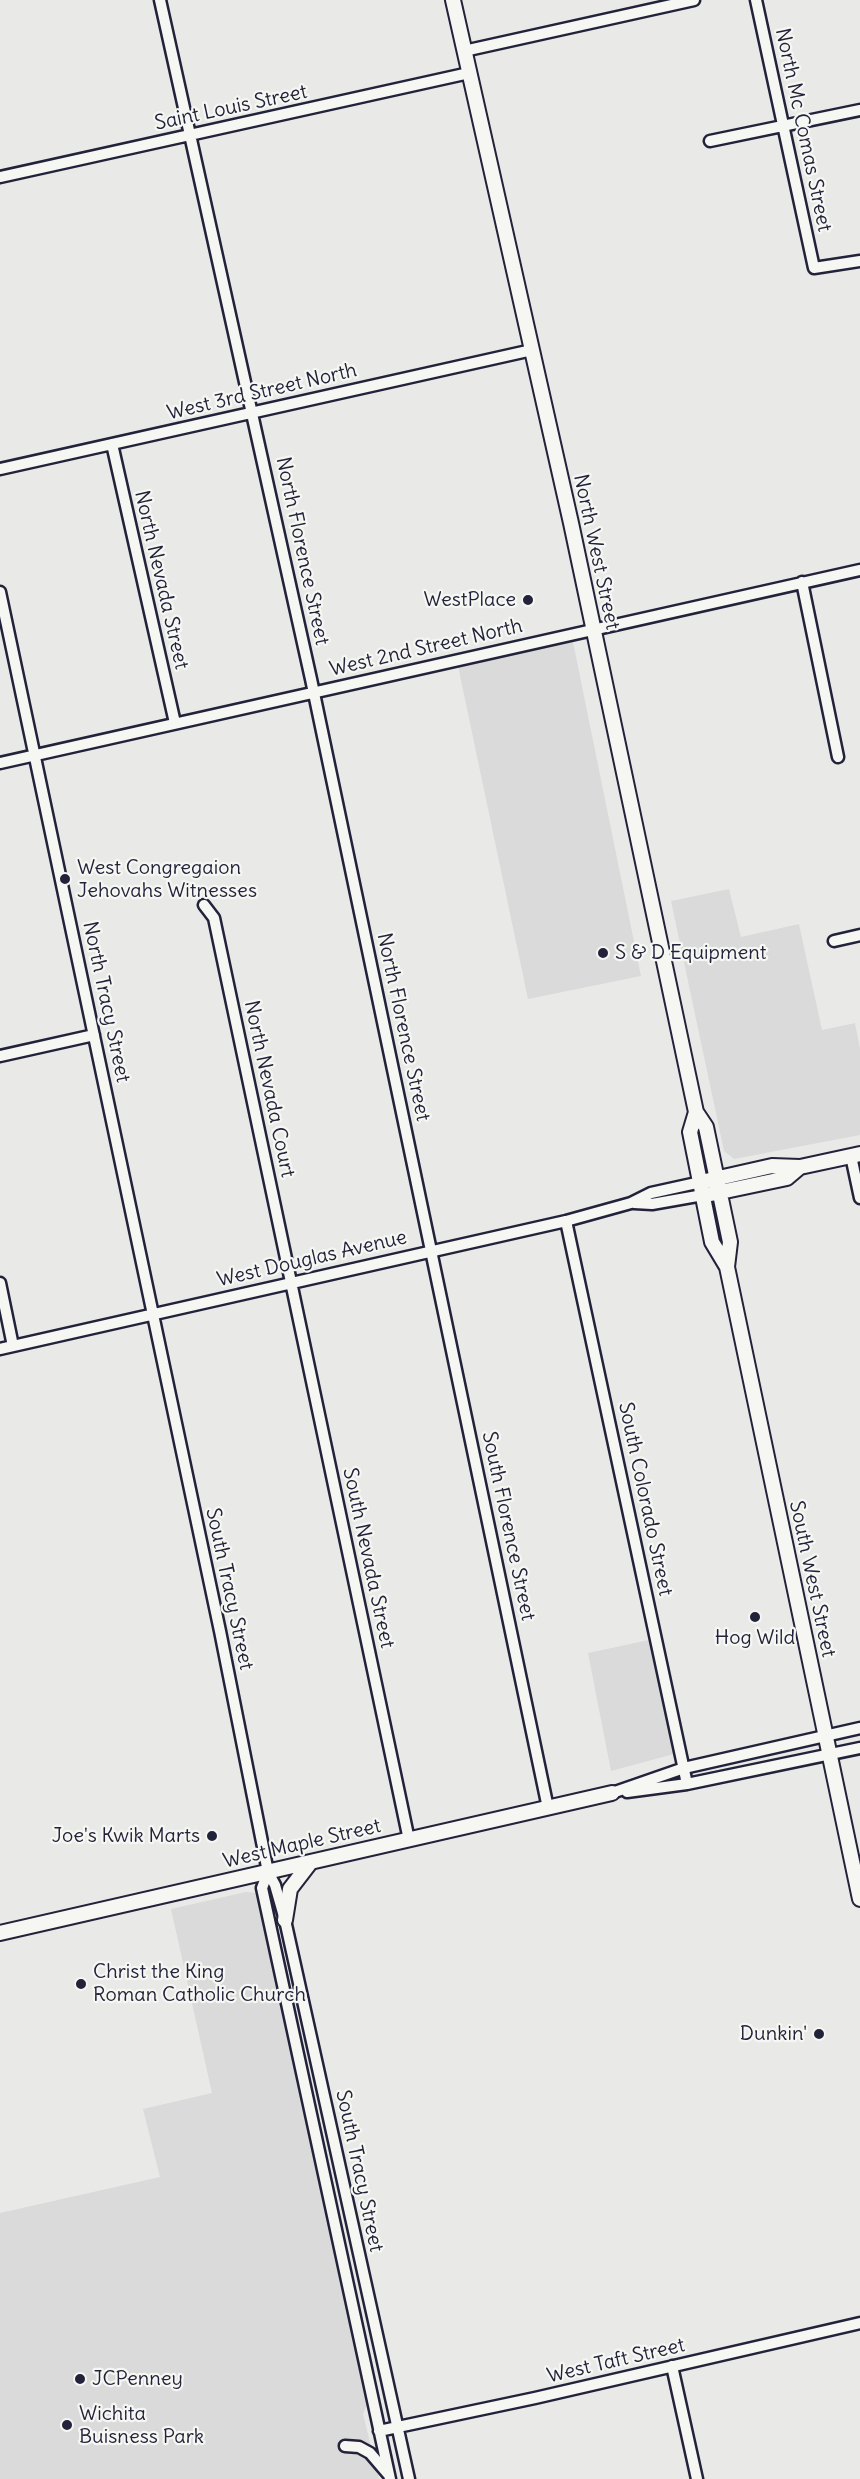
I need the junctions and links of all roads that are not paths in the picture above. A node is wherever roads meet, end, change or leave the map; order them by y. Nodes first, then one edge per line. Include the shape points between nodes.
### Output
1 (160, 0) edge
2 (453, 0) edge
3 (694, 0) edge
4 (756, 0) edge
5 (660, 4) edge
6 (464, 51) junction
7 (469, 73) junction
8 (860, 110) edge
9 (785, 127) junction
10 (190, 135) junction
11 (710, 141) dead end
12 (0, 177) edge
13 (860, 261) edge
14 (532, 351) junction
15 (253, 413) junction
16 (112, 444) junction
17 (0, 469) edge
18 (860, 570) edge
19 (802, 582) junction
20 (0, 592) edge
21 (593, 629) junction
22 (314, 692) junction
23 (175, 723) junction
24 (35, 755) junction
25 (838, 757) dead end
26 (0, 763) edge
27 (204, 905) dead end
28 (860, 935) edge
29 (834, 941) dead end
30 (94, 1035) junction
31 (0, 1056) edge
32 (696, 1112) junction
33 (855, 1155) edge
34 (800, 1167) junction
35 (717, 1178) junction
36 (702, 1189) junction
37 (719, 1193) junction
38 (860, 1198) edge
39 (567, 1221) junction
40 (432, 1252) junction
41 (727, 1267) junction
42 (0, 1283) edge
43 (291, 1283) junction
44 (153, 1315) junction
45 (13, 1346) junction
46 (0, 1349) edge
47 (860, 1728) edge
48 (824, 1735) junction
49 (860, 1748) edge
50 (753, 1752) junction
51 (829, 1756) junction
52 (684, 1768) junction
53 (758, 1771) junction
54 (687, 1784) junction
55 (612, 1793) junction
56 (548, 1808) junction
57 (409, 1840) junction
58 (310, 1863) junction
59 (268, 1872) junction
60 (860, 1899) edge
61 (285, 1920) junction
62 (0, 1933) edge
63 (860, 2323) edge
64 (672, 2366) junction
65 (397, 2427) junction
66 (380, 2431) junction
67 (345, 2445) dead end
68 (390, 2478) edge
69 (409, 2479) edge
70 (697, 2479) edge

1 - 10 street, North Florence Street
2 - 6 main road, North West Street
3 - 5 street
4 - 9 street, North Mc Comas Street
5 - 6 street
6 - 7 main road, North West Street
7 - 10 street, Saint Louis Street
7 - 14 main road, North West Street
8 - 9 street
9 - 11 street
9 - 13 street, North Mc Comas Street via 814,268
10 - 12 street, Saint Louis Street
10 - 15 street, North Florence Street
14 - 15 street, West 3rd Street North
14 - 21 main road, North West Street
15 - 16 street, West 3rd Street North
15 - 22 street, North Florence Street
16 - 17 street, West 3rd Street North
16 - 23 street, North Nevada Street
18 - 19 street, West 2nd Street North
19 - 21 street, West 2nd Street North
19 - 25 street
20 - 24 street, North Tracy Street
21 - 22 street, West 2nd Street North
21 - 32 main road, North West Street
22 - 23 street, West 2nd Street North
22 - 40 street, North Florence Street
23 - 24 street, West 2nd Street North
24 - 26 street, West 2nd Street North
24 - 30 street, North Tracy Street
27 - 43 street, North Nevada Court via 214,918
28 - 29 street
30 - 31 street
30 - 44 street, North Tracy Street
32 - 35 main road, North West Street via 706,1127
32 - 36 main road, North West Street via 690,1132
33 - 34 main road, West Douglas Avenue
33 - 38 street
34 - 35 main road, West Douglas Avenue via 772,1166
34 - 37 main road, West Douglas Avenue via 787,1178
35 - 36 main road, West Douglas Avenue
35 - 37 main road, South West Street
36 - 37 main road, West Douglas Avenue
36 - 39 street, West Douglas Avenue via 651,1193 631,1203
36 - 41 main road, South West Street via 712,1242
37 - 41 main road, South West Street via 730,1242
39 - 40 street, West Douglas Avenue
39 - 52 street, South Colorado Street
40 - 43 street, West Douglas Avenue
40 - 56 street, South Florence Street
41 - 48 main road, South West Street
42 - 45 street
43 - 44 street, West Douglas Avenue
43 - 57 street, South Nevada Street
44 - 45 street, West Douglas Avenue
44 - 59 street, South Tracy Street
45 - 46 street, West Douglas Avenue
47 - 48 street, West Maple Street
48 - 50 street, West Maple Street
48 - 51 main road, South West Street
49 - 51 street, West Maple Street
50 - 52 street, West Maple Street
50 - 53 street
51 - 53 street, West Maple Street
51 - 60 main road, South West Street
52 - 54 street, South Colorado Street
52 - 55 street, West Maple Street
53 - 54 street, West Maple Street
54 - 55 street, West Maple Street
55 - 56 main road, West Maple Street
56 - 57 main road, West Maple Street
57 - 58 main road, West Maple Street
58 - 59 main road, West Maple Street
58 - 61 main road via 288,1895
59 - 61 street, South Tracy Street
59 - 62 main road, West Maple Street
59 - 66 street, South Tracy Street via 262,1888
61 - 65 street, South Tracy Street
63 - 64 street, West Taft Street
64 - 65 street, West Taft Street
64 - 70 street
65 - 66 street, West Taft Street
65 - 69 street, South Tracy Street
66 - 68 street, South Tracy Street
67 - 68 street via 370,2453

